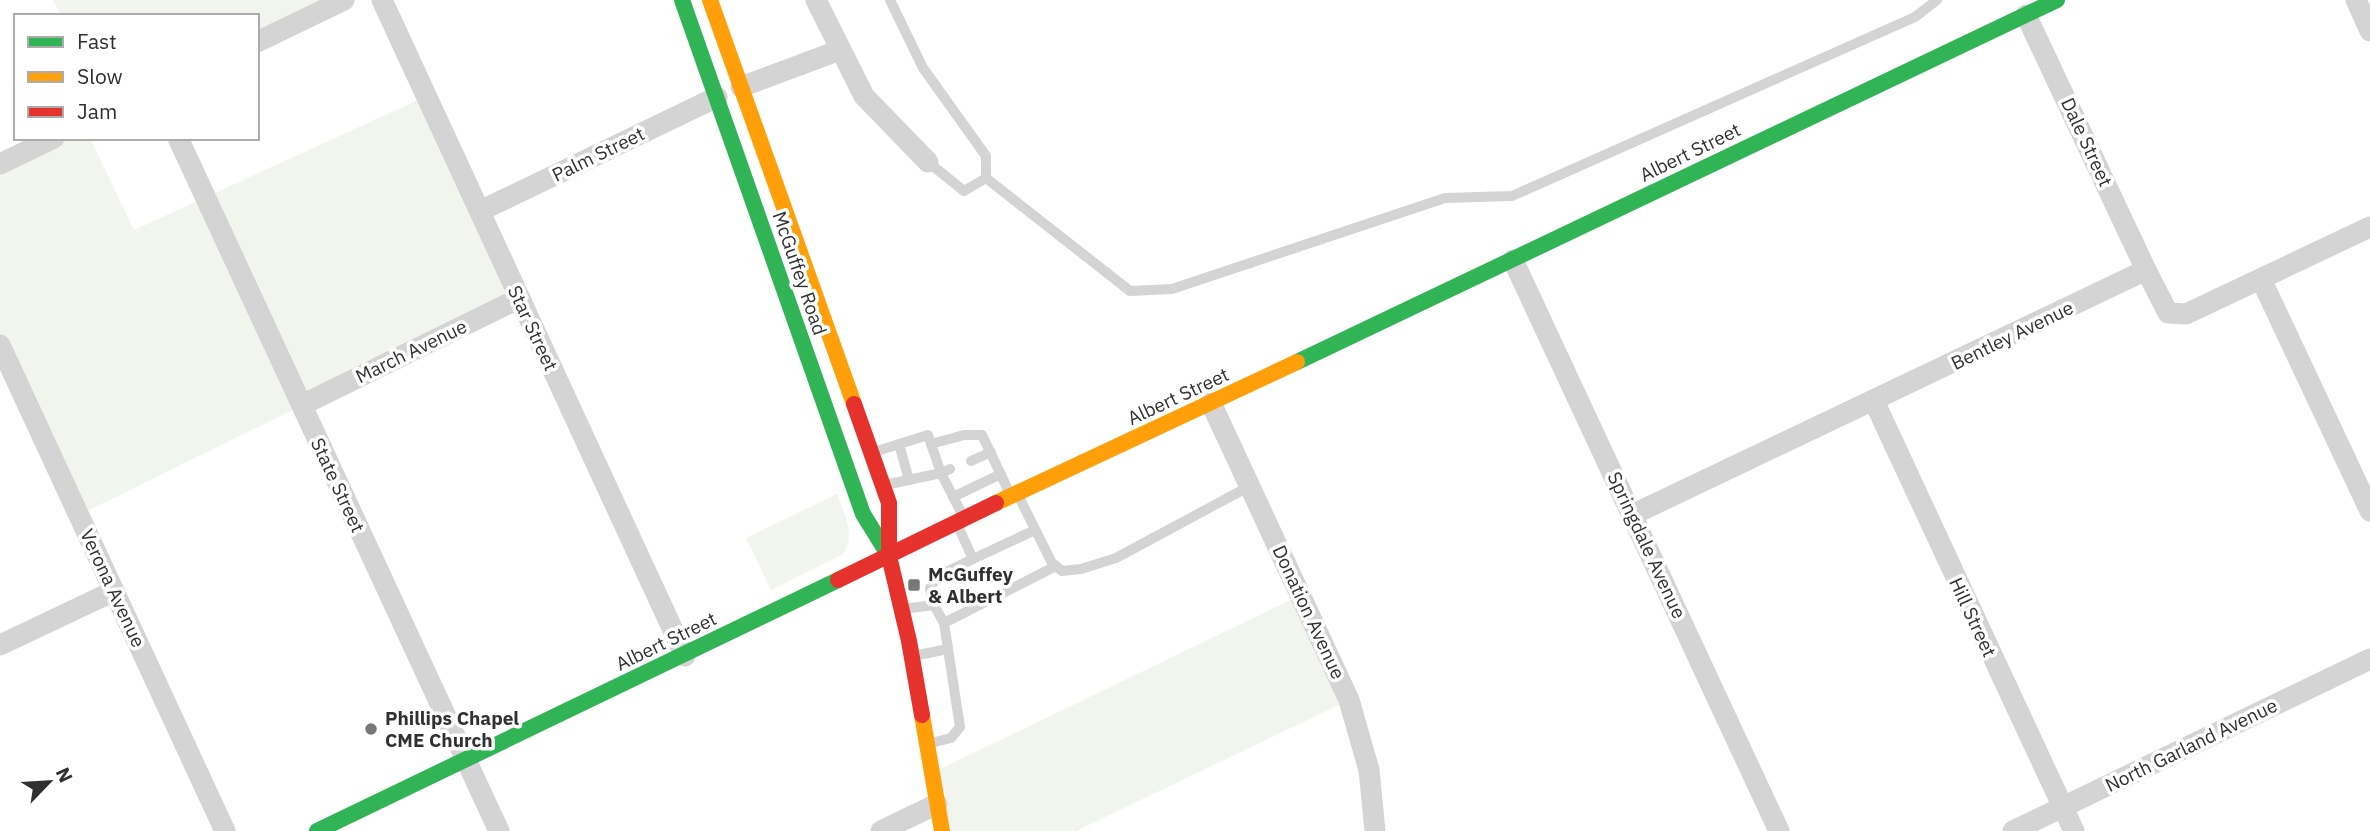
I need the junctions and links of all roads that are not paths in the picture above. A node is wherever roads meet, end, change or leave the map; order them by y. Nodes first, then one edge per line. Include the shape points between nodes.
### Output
1 (344, 0) edge
2 (382, 0) edge
3 (682, 0) edge
4 (710, 0) edge
5 (816, 0) edge
6 (890, 0) edge
7 (1937, 0) edge
8 (2057, 0) edge
9 (2356, 0) edge
10 (2026, 15) junction
11 (2370, 32) edge
12 (259, 40) edge
13 (840, 50) junction
14 (741, 87) junction
15 (717, 97) junction
16 (50, 140) edge
17 (179, 140) edge
18 (928, 162) joint
19 (0, 164) edge
20 (986, 178) junction
21 (480, 211) junction
22 (2370, 227) edge
23 (1513, 260) junction
24 (2146, 270) junction
25 (2261, 279) junction
26 (520, 298) junction
27 (0, 345) edge
28 (1874, 401) junction
29 (1211, 403) junction
30 (302, 405) junction
31 (898, 444) junction
32 (931, 444) junction
33 (991, 452) junction
34 (871, 453) junction
35 (971, 461) dead end
36 (945, 471) junction
37 (1001, 474) junction
38 (909, 480) junction
39 (883, 486) junction
40 (1250, 486) junction
41 (1015, 495) junction
42 (953, 498) junction
43 (2370, 512) edge
44 (1633, 514) junction
45 (960, 520) junction
46 (1035, 530) junction
47 (889, 556) junction
48 (973, 559) junction
49 (1056, 566) junction
50 (114, 591) junction
51 (934, 605) junction
52 (901, 609) junction
53 (944, 623) junction
54 (0, 645) edge
55 (948, 649) junction
56 (685, 656) junction
57 (911, 656) junction
58 (2370, 659) edge
59 (927, 744) junction
60 (466, 760) junction
61 (937, 804) junction
62 (2063, 807) junction
63 (225, 831) edge
64 (317, 831) edge
65 (499, 831) edge
66 (881, 831) edge
67 (942, 831) edge
68 (1375, 831) edge
69 (1779, 831) edge
70 (2013, 831) edge
71 (2074, 831) edge

1 - 12 street
2 - 21 street, Star Street
3 - 15 main road, McGuffey Road
4 - 14 main road, McGuffey Road
5 - 13 street
6 - 20 lane via 923,68 986,156
7 - 20 lane via 1915,17 1512,196 1445,198 1172,289 1130,291
8 - 10 main road, Albert Street
9 - 11 street
10 - 23 main road, Albert Street
10 - 24 street, Dale Street
13 - 14 street
13 - 18 street via 864,96
14 - 34 main road, McGuffey Road
15 - 21 street, Palm Street
15 - 47 main road, McGuffey Road via 863,514
16 - 19 street
17 - 30 street, State Street
18 - 20 lane via 964,191
21 - 26 street, Star Street
22 - 25 street
23 - 29 main road, Albert Street
23 - 44 street, Springdale Avenue
24 - 25 street via 2164,308 2181,315
24 - 28 street, Bentley Avenue
25 - 43 street
26 - 30 street, March Avenue
26 - 56 street, Star Street
27 - 50 street, Verona Avenue
28 - 44 street, Bentley Avenue
28 - 62 street, Hill Street
29 - 40 street, Donation Avenue
29 - 41 main road, Albert Street
30 - 60 street, State Street
31 - 32 lane via 928,435
31 - 34 lane
31 - 38 lane
32 - 33 lane via 982,435
32 - 36 lane
33 - 35 lane
33 - 37 lane
34 - 39 main road, McGuffey Road
36 - 38 lane
36 - 42 lane
37 - 41 lane
37 - 42 lane
38 - 39 lane
39 - 47 main road, McGuffey Road via 889,503
40 - 49 lane via 1116,558 1081,569 1062,571
40 - 68 street, Donation Avenue via 1349,699 1369,771
41 - 45 main road, Albert Street
41 - 46 lane
42 - 45 lane
44 - 69 street, Springdale Avenue
45 - 47 main road, Albert Street
45 - 48 lane
46 - 48 lane
46 - 49 lane
47 - 52 main road, McGuffey Road
47 - 56 main road, Albert Street
48 - 51 lane via 938,576 930,588
49 - 53 lane
50 - 54 street
50 - 63 street, Verona Avenue
51 - 52 lane
51 - 53 lane
52 - 57 main road, McGuffey Road
53 - 55 lane
55 - 57 lane
55 - 59 lane via 960,727 951,738
56 - 60 main road, Albert Street
57 - 59 main road, McGuffey Road
58 - 62 street, North Garland Avenue
59 - 61 main road, McGuffey Road
60 - 64 main road, Albert Street
60 - 65 street, State Street
61 - 66 street
61 - 67 main road, McGuffey Road
62 - 70 street, North Garland Avenue
62 - 71 street, Hill Street

